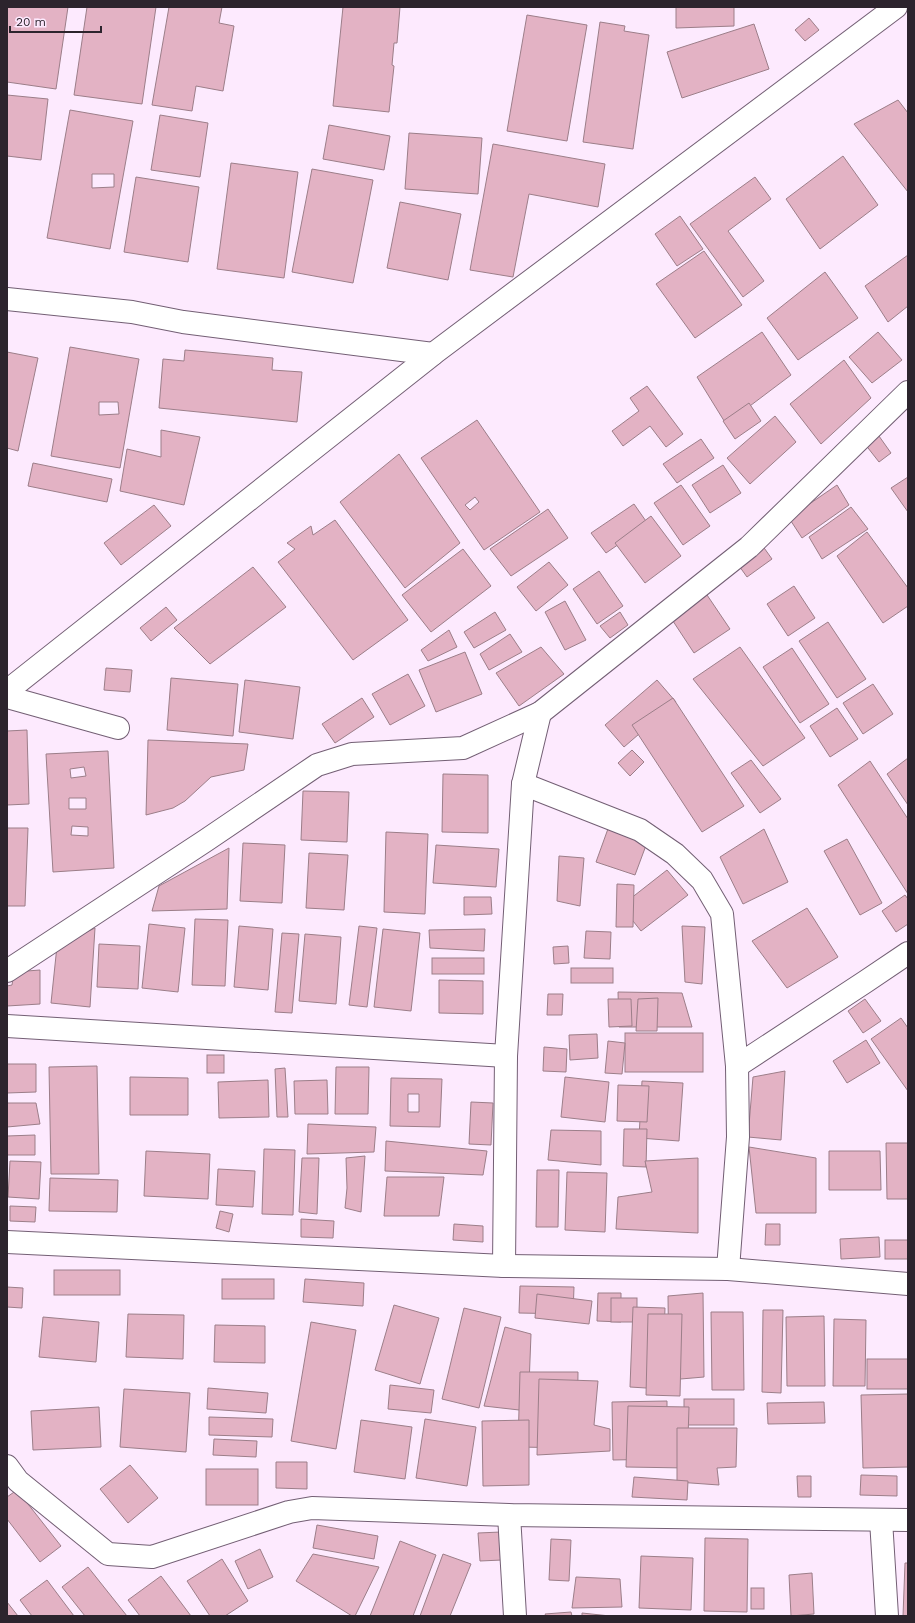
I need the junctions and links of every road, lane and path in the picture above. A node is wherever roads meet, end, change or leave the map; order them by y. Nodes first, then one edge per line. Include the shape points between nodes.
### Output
1 (882, 11) edge
2 (7, 299) edge
3 (433, 354) junction
4 (908, 392) edge
5 (7, 691) edge
6 (7, 697) edge
7 (540, 713) junction
8 (118, 728) dead end
9 (523, 784) junction
10 (908, 953) edge
11 (7, 971) edge
12 (7, 1026) edge
13 (506, 1056) junction
14 (737, 1066) junction
15 (7, 1242) edge
16 (504, 1266) junction
17 (728, 1269) junction
18 (908, 1284) edge
19 (7, 1466) edge
20 (509, 1515) junction
21 (881, 1520) junction
22 (908, 1520) edge
23 (515, 1616) edge
24 (887, 1616) edge

1 - 3 street
2 - 3 street via 132,312 183,322
3 - 5 street
4 - 7 street via 749,547
6 - 8 street
7 - 9 street
7 - 11 street via 463,748 352,754 317,765
9 - 13 street
9 - 14 street via 640,830 676,854 702,880 722,914
10 - 14 street
12 - 13 street
13 - 16 street
14 - 17 street via 738,1137
15 - 16 street
16 - 17 street
17 - 18 street
19 - 20 street via 18,1481 108,1554 152,1557 289,1512 312,1508
20 - 21 street
20 - 23 street
21 - 22 street
21 - 24 street

